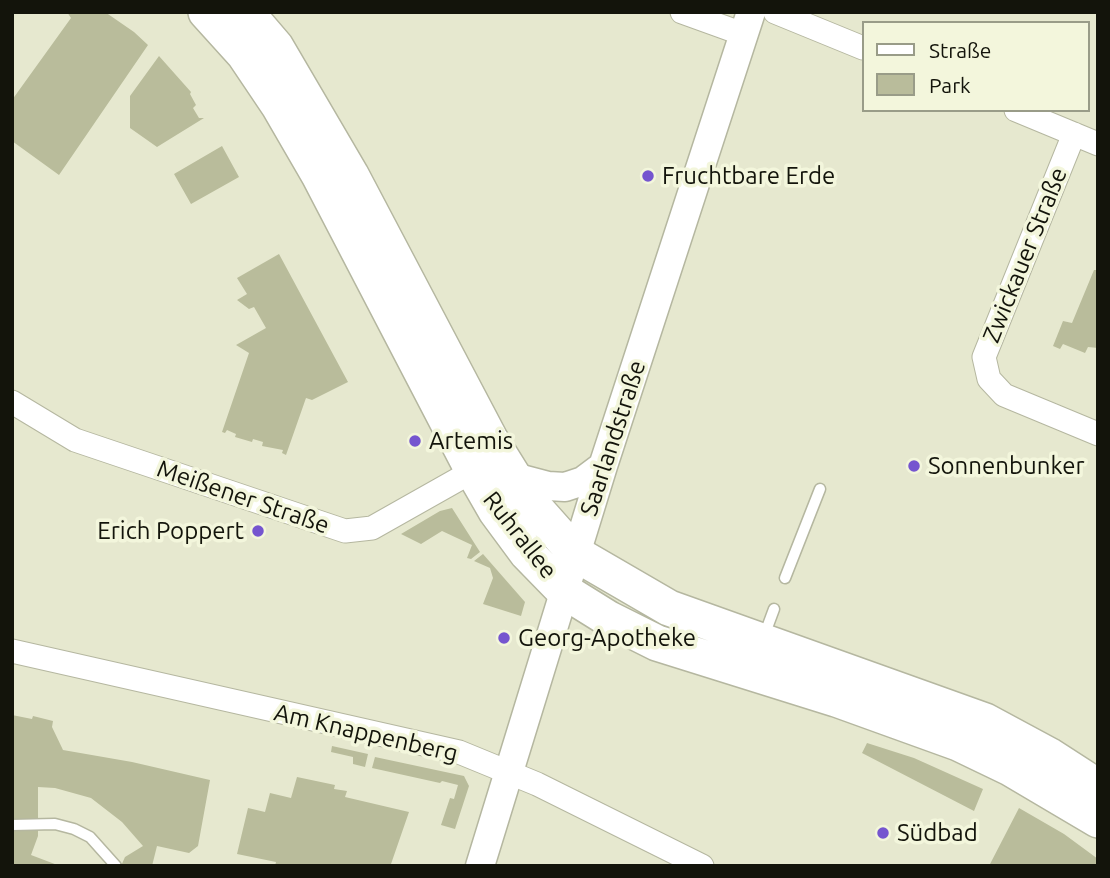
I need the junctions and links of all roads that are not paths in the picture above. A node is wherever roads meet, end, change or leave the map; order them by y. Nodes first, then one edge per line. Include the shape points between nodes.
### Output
1 (206, 12) edge
2 (246, 12) edge
3 (682, 12) edge
4 (775, 12) edge
5 (747, 23) edge
6 (862, 48) edge
7 (1021, 112) edge
8 (1074, 134) junction
9 (1098, 144) edge
10 (12, 402) edge
11 (1098, 434) edge
12 (603, 466) junction
13 (473, 471) junction
14 (514, 477) junction
15 (820, 489) dead end
16 (576, 554) junction
17 (785, 578) dead end
18 (564, 591) junction
19 (774, 608) dead end
20 (762, 641) junction
21 (12, 651) edge
22 (508, 773) junction
23 (1098, 786) edge
24 (1098, 820) edge
25 (12, 825) edge
26 (116, 866) edge
27 (480, 866) edge
28 (702, 866) edge

1 - 13 main road, Ruhrallee via 244,54 279,106
2 - 14 main road, Ruhrallee via 276,47 351,175
3 - 5 street
4 - 6 street
5 - 12 street, Saarlandstraße
7 - 8 street
8 - 9 street
8 - 11 street, Zwickauer Straße via 984,357 989,379 1004,395
10 - 13 street, Meißener Straße via 75,440 345,531 372,528
12 - 14 street via 565,487
12 - 16 street, Saarlandstraße
13 - 18 main road, Ruhrallee via 521,544
14 - 16 main road, Ruhrallee via 528,500
15 - 17 lane
16 - 18 street, Saarlandstraße
16 - 20 main road, Ruhrallee via 669,608
18 - 22 street, Saarlandstraße
18 - 24 main road, Ruhrallee via 657,643 958,743
19 - 20 lane
20 - 23 main road, Ruhrallee via 985,721
21 - 22 street, Am Knappenberg via 459,752
22 - 27 street, Saarlandstraße
22 - 28 street, Am Knappenberg
25 - 26 lane via 55,824 74,829 90,837

